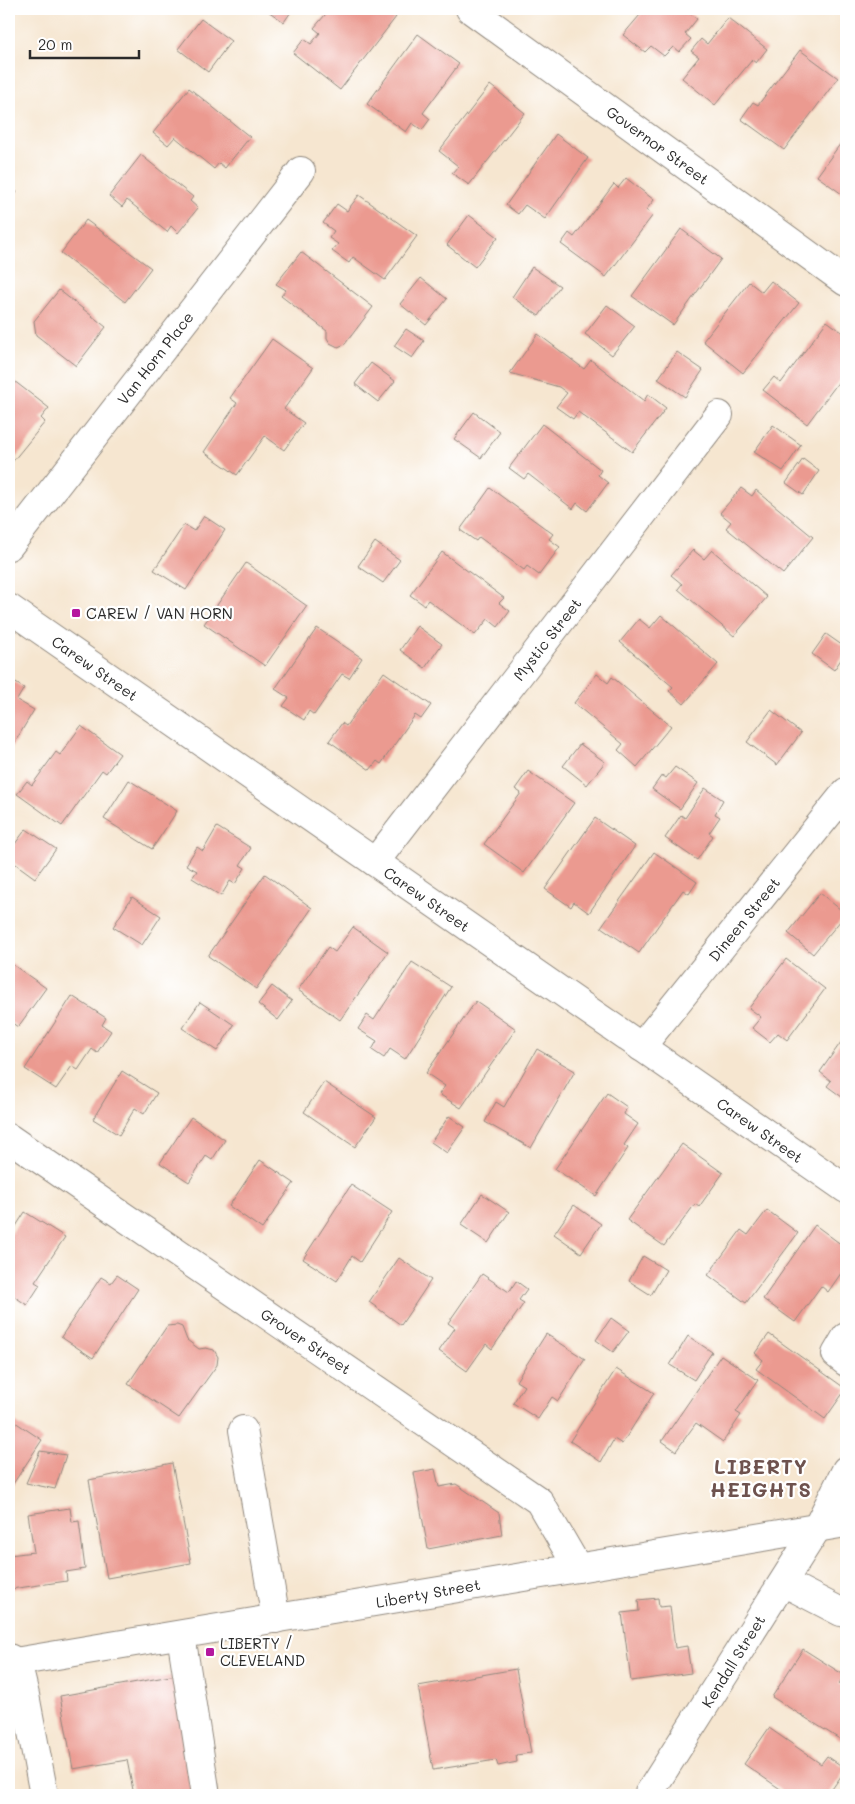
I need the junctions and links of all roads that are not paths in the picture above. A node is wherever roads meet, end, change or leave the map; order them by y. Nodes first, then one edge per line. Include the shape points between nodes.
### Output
1 (470, 9) edge
2 (301, 171) dead end
3 (846, 282) edge
4 (719, 415) dead end
5 (9, 546) edge
6 (9, 608) edge
7 (846, 792) edge
8 (375, 862) junction
9 (642, 1047) junction
10 (9, 1138) edge
11 (846, 1190) edge
12 (846, 1337) edge
13 (846, 1362) edge
14 (243, 1430) dead end
15 (846, 1470) edge
16 (846, 1523) edge
17 (817, 1528) junction
18 (578, 1568) junction
19 (783, 1582) junction
20 (846, 1612) edge
21 (276, 1619) junction
22 (181, 1635) junction
23 (11, 1661) edge
24 (44, 1795) edge
25 (206, 1795) edge
26 (648, 1795) edge

1 - 3 street, Governor Street
2 - 5 street, Van Horn Place
4 - 8 street, Mystic Street
6 - 8 street, Carew Street
7 - 9 street, Dineen Street
8 - 9 street, Carew Street
9 - 11 street, Carew Street
10 - 18 street, Grover Street via 539,1500
12 - 13 street via 836,1354
14 - 21 street
15 - 17 street, Kendall Street
16 - 17 street, Liberty Street
17 - 18 street, Liberty Street
17 - 19 street, Kendall Street
18 - 21 street, Liberty Street
19 - 20 street
19 - 26 street, Kendall Street
21 - 22 street, Liberty Street
22 - 23 street, Liberty Street
22 - 25 street
23 - 24 street via 25,1695

